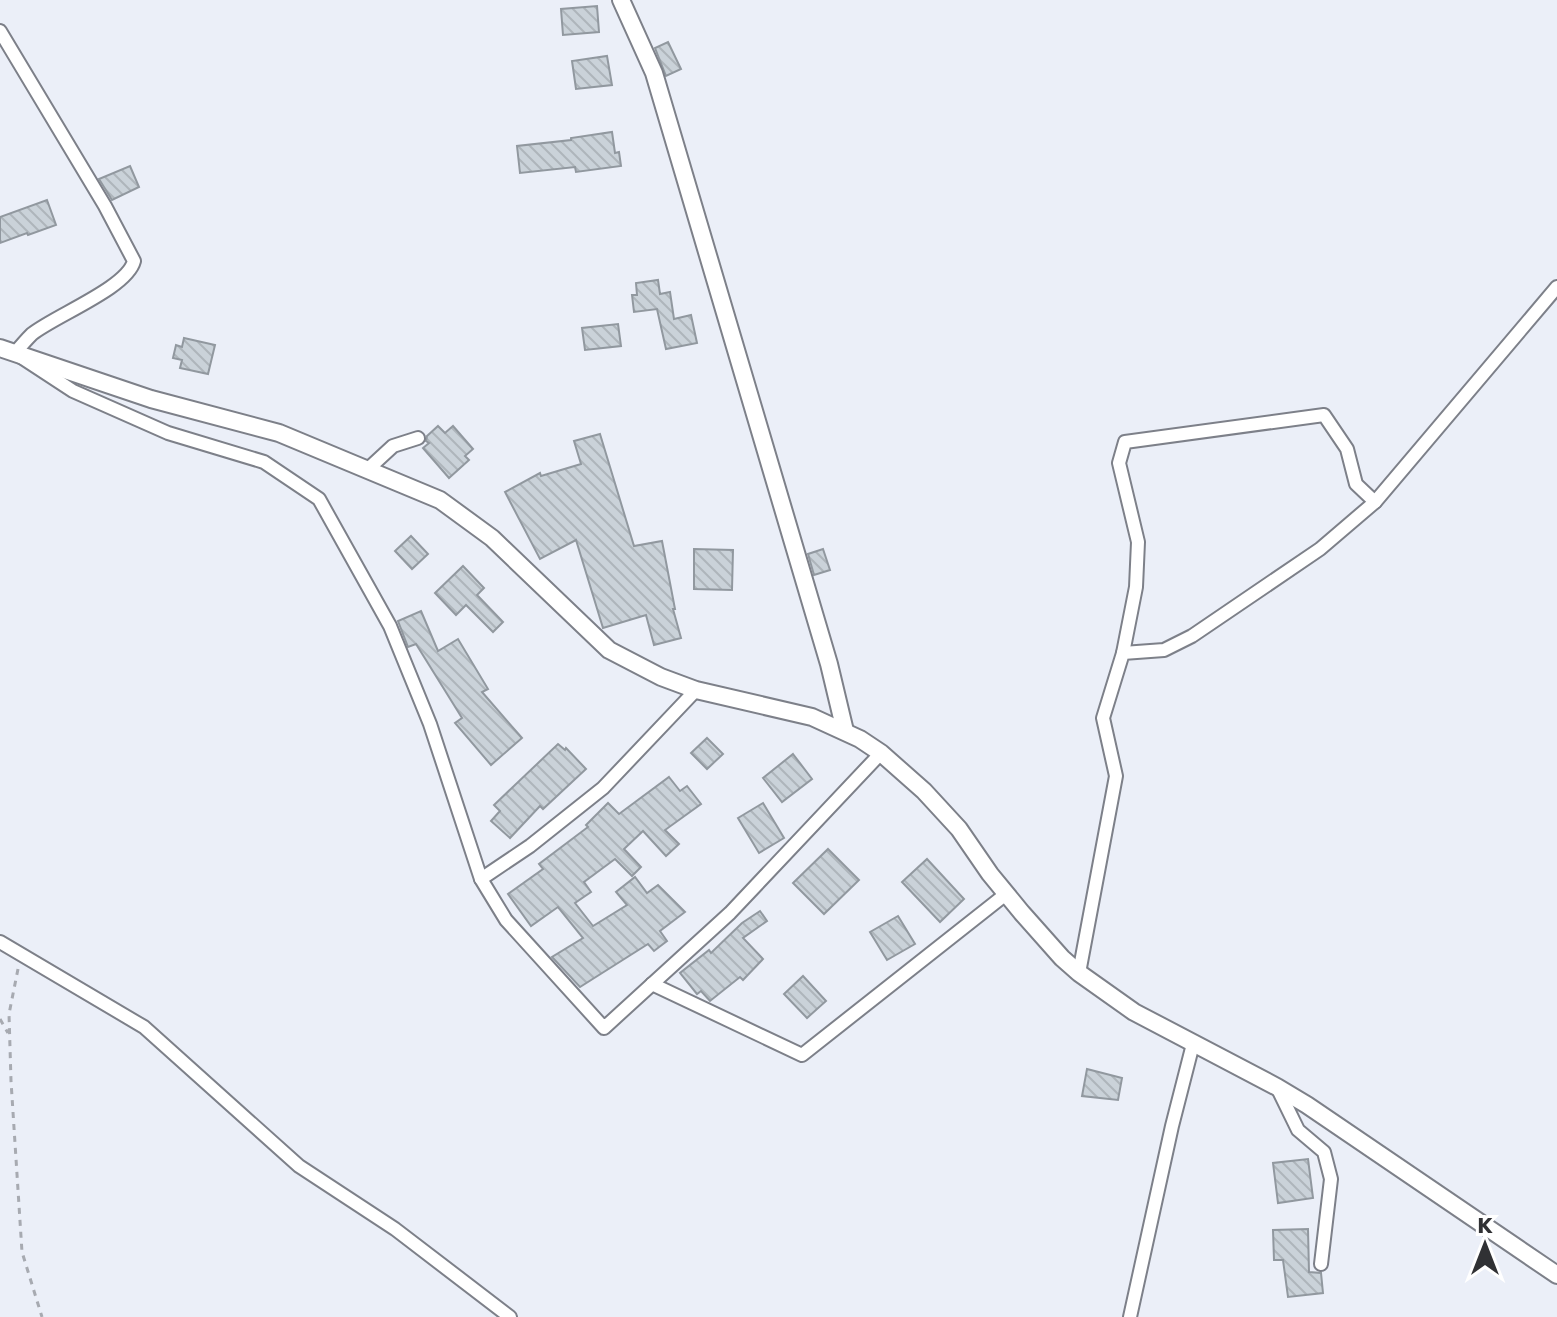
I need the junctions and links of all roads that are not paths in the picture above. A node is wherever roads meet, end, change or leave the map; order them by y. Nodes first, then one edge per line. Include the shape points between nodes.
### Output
1 (621, 0) edge
2 (0, 31) edge
3 (1557, 287) edge
4 (7, 351) edge
5 (418, 438) dead end
6 (367, 470) junction
7 (1375, 502) junction
8 (1123, 653) junction
9 (696, 690) junction
10 (845, 731) junction
11 (881, 753) junction
12 (481, 879) junction
13 (1006, 894) junction
14 (0, 942) edge
15 (1079, 973) junction
16 (652, 984) junction
17 (1193, 1044) junction
18 (1277, 1087) junction
19 (1321, 1264) dead end
20 (1557, 1275) edge
21 (510, 1317) edge
22 (1130, 1317) edge

1 - 10 street via 654,73
2 - 4 street via 134,261 132,270 96,296
3 - 7 street
4 - 6 street via 151,399 279,433
4 - 12 street via 73,391 168,433 264,462 319,499 390,626 430,724
5 - 6 street via 393,446
6 - 9 street via 440,500 492,538 609,650
7 - 8 street via 1320,549 1192,636 1164,650
7 - 8 street via 1356,484 1347,449 1324,415 1125,442 1119,463 1138,542 1136,587
8 - 15 street via 1103,718 1116,776
9 - 10 street via 812,717
9 - 12 street via 603,788
10 - 11 street
11 - 13 street via 959,829
11 - 16 street via 730,913
12 - 16 street via 506,920 604,1028
13 - 15 street
13 - 16 street via 802,1055
14 - 21 street via 144,1027 299,1166 395,1229
15 - 17 street via 1134,1012
17 - 18 street
17 - 22 street
18 - 19 street via 1298,1130 1324,1152 1331,1179
18 - 20 street

